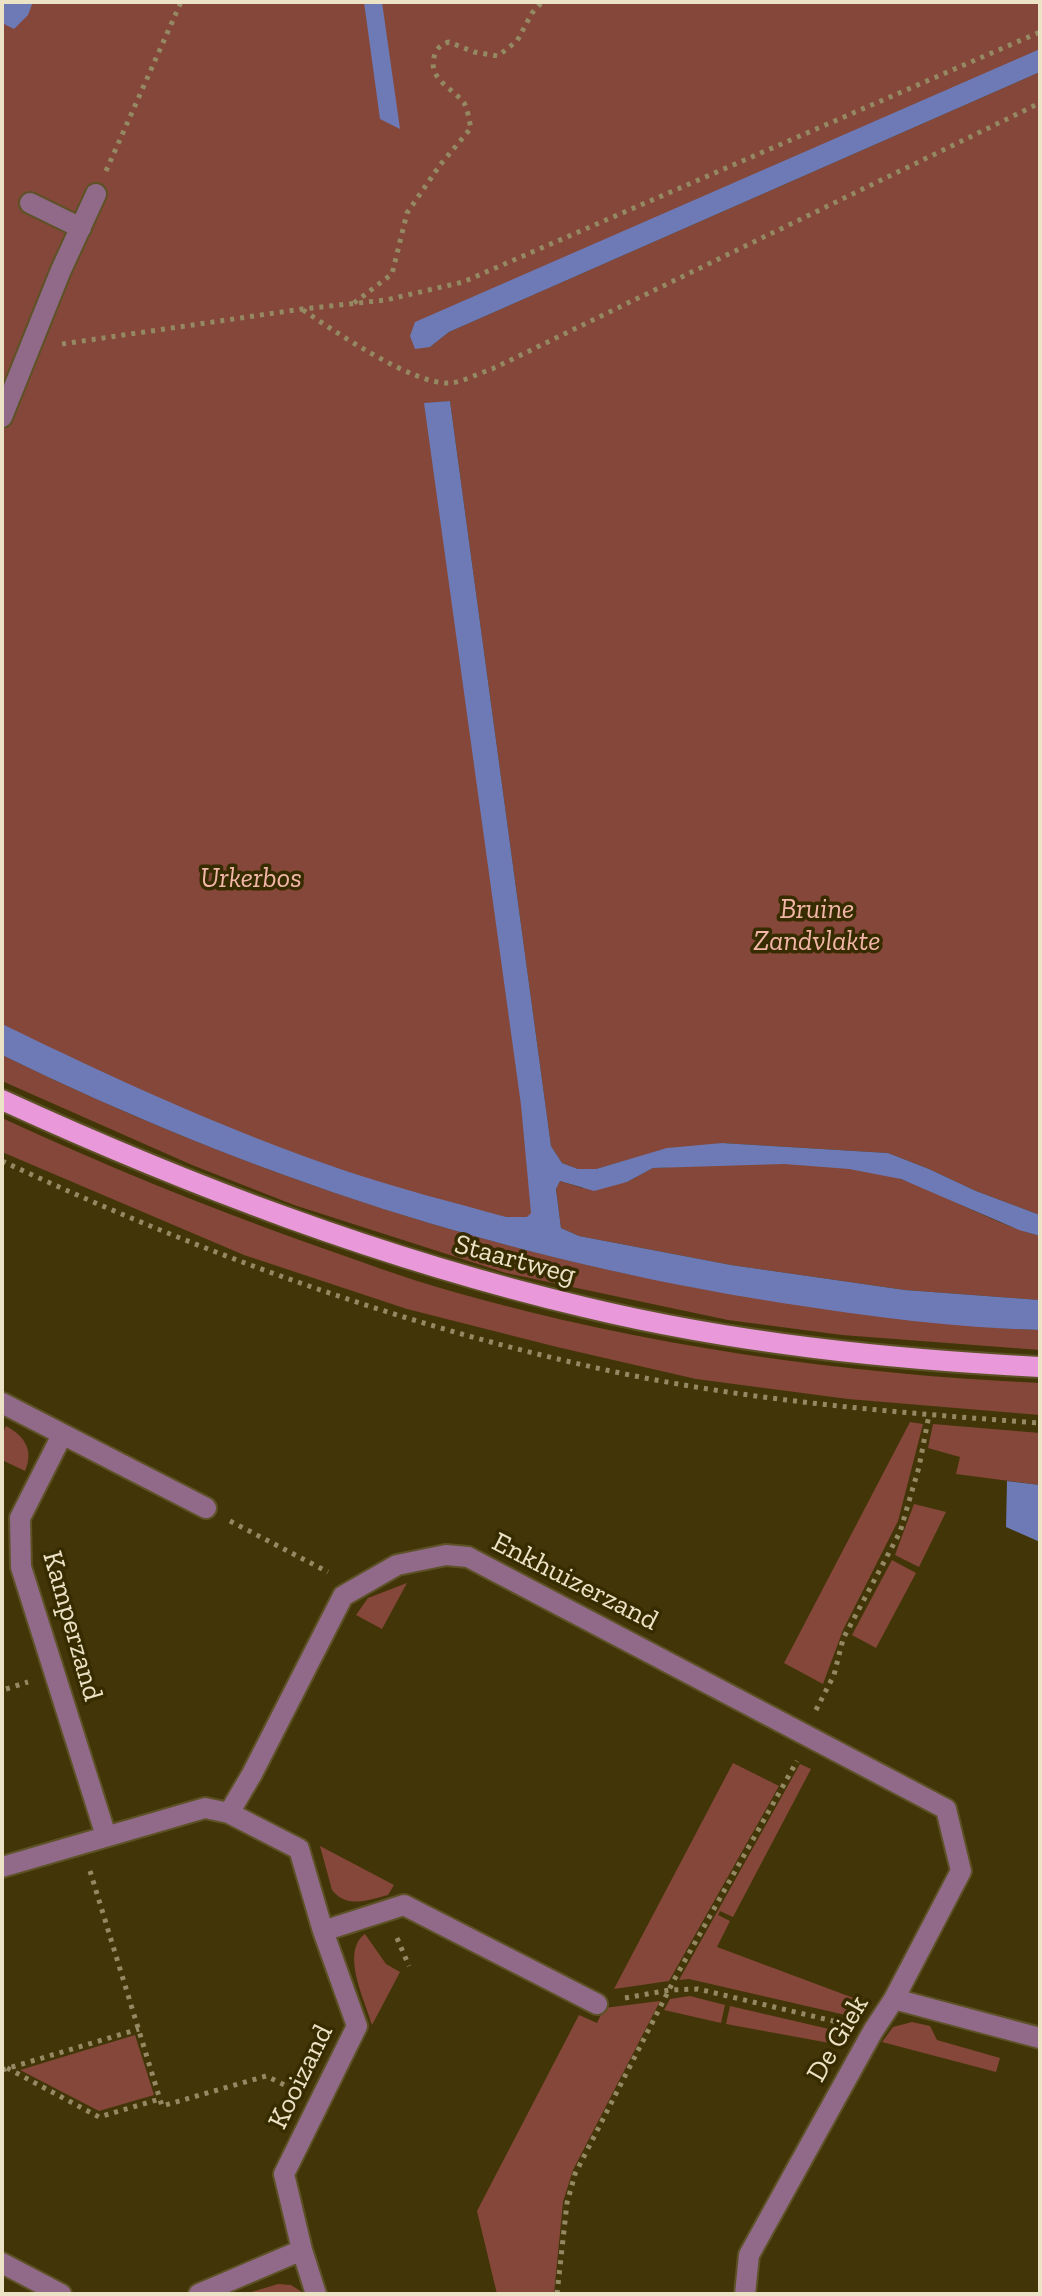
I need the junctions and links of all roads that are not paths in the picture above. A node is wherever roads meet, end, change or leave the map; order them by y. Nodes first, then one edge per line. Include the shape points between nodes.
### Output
1 (96, 194) road end
2 (30, 203) dead end
3 (81, 228) junction
4 (2, 417) edge
5 (2, 1100) edge
6 (1040, 1367) edge
7 (2, 1403) edge
8 (62, 1435) junction
9 (206, 1508) road end
10 (946, 1809) joint
11 (229, 1813) junction
12 (106, 1836) junction
13 (2, 1867) edge
14 (323, 1931) junction
15 (894, 1999) junction
16 (597, 2004) road end
17 (1040, 2038) edge
18 (302, 2250) junction
19 (2, 2263) edge
20 (61, 2294) edge
21 (200, 2294) edge
22 (316, 2294) edge
23 (745, 2294) edge

1 - 3 street
2 - 3 street
3 - 4 street
5 - 6 main road, Staartweg via 191,1184 523,1292 776,1343
7 - 8 street
8 - 9 street
8 - 12 street, Kamperzand via 20,1518 21,1567
10 - 11 street, Enkhuizerzand via 468,1557 446,1555 397,1565 343,1596
10 - 15 street, De Giek via 961,1871
11 - 12 street via 205,1808
11 - 14 street, Kooizand via 299,1849
12 - 13 street
14 - 16 street via 404,1905
14 - 18 street, Kooizand via 357,2026 284,2174
15 - 17 street
15 - 23 street, De Giek via 749,2255
18 - 21 street
18 - 22 street, Kooizand
19 - 20 street

